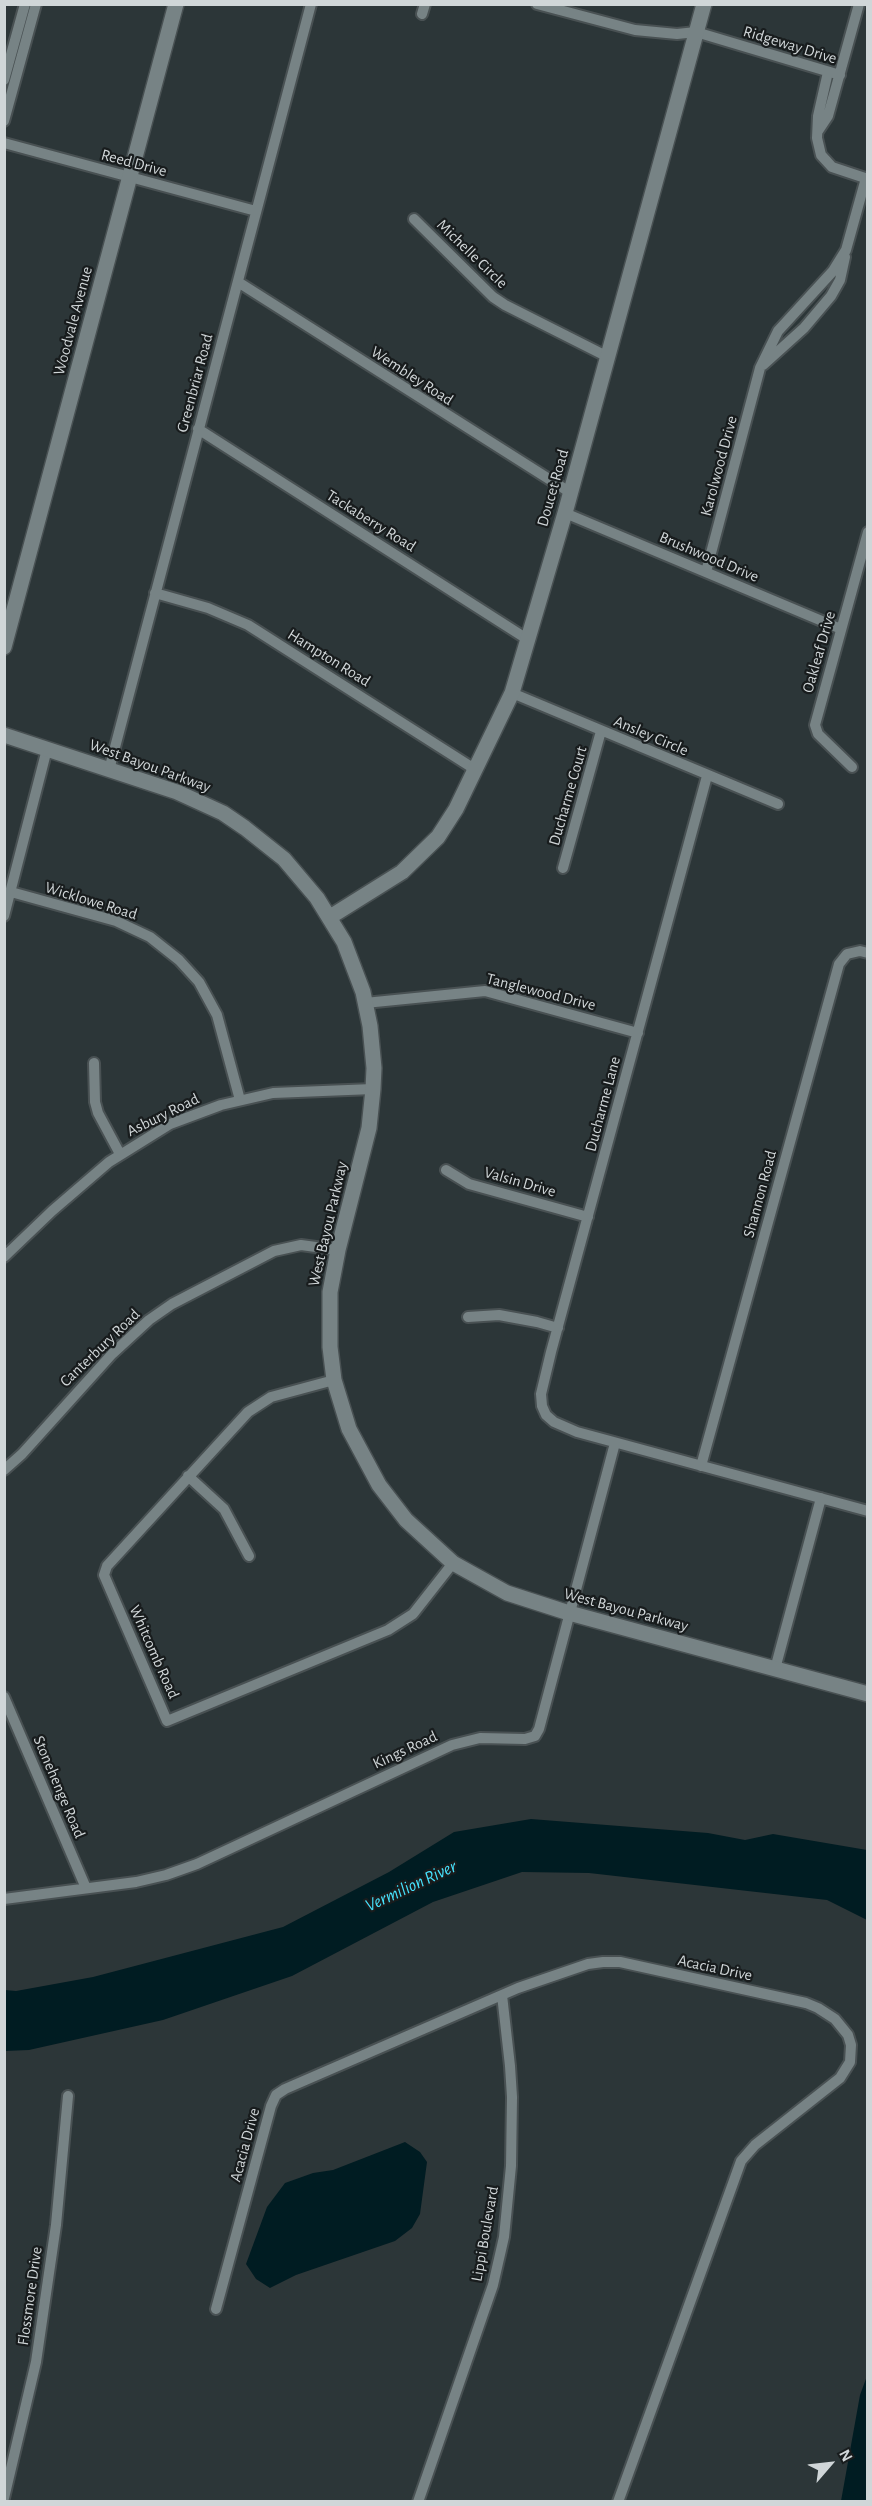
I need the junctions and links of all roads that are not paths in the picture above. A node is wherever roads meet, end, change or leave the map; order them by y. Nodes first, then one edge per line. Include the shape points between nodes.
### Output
1 (25, 4) edge
2 (36, 4) edge
3 (176, 4) edge
4 (311, 4) edge
5 (537, 4) edge
6 (704, 4) edge
7 (859, 4) edge
8 (696, 32) junction
9 (22, 34) junction
10 (828, 72) junction
11 (840, 75) junction
12 (4, 80) edge
13 (4, 120) edge
14 (818, 131) junction
15 (4, 143) edge
16 (130, 178) junction
17 (867, 179) edge
18 (256, 211) junction
19 (414, 219) dead end
20 (846, 250) junction
21 (238, 282) junction
22 (608, 357) junction
23 (760, 368) junction
24 (198, 429) junction
25 (571, 493) junction
26 (565, 513) junction
27 (867, 532) edge
28 (706, 572) junction
29 (155, 593) junction
30 (841, 629) junction
31 (528, 639) junction
32 (4, 647) edge
33 (512, 693) junction
34 (601, 732) junction
35 (4, 735) edge
36 (47, 749) junction
37 (852, 767) dead end
38 (109, 770) junction
39 (476, 770) junction
40 (707, 776) junction
41 (778, 804) dead end
42 (563, 868) dead end
43 (11, 892) junction
44 (4, 916) edge
45 (330, 917) junction
46 (867, 952) edge
47 (365, 1003) junction
48 (638, 1033) junction
49 (94, 1063) dead end
50 (373, 1089) junction
51 (240, 1100) junction
52 (120, 1154) junction
53 (446, 1170) dead end
54 (588, 1217) junction
55 (338, 1250) junction
56 (4, 1257) edge
57 (468, 1317) dead end
58 (558, 1328) junction
59 (334, 1380) junction
60 (615, 1443) junction
61 (701, 1466) junction
62 (4, 1470) edge
63 (188, 1476) junction
64 (821, 1498) junction
65 (867, 1511) edge
66 (249, 1556) dead end
67 (453, 1563) junction
68 (569, 1613) junction
69 (775, 1669) junction
70 (867, 1694) edge
71 (4, 1697) edge
72 (86, 1888) junction
73 (4, 1899) edge
74 (502, 1995) junction
75 (68, 2096) dead end
76 (216, 2309) dead end
77 (4, 2498) edge
78 (418, 2502) edge
79 (618, 2502) edge

1 - 9 street
2 - 9 street
3 - 16 street, Woodvale Avenue
4 - 18 street, Greenbriar Road
5 - 8 street, Ridgeway Drive via 635,30
6 - 8 street, Doucet Road
7 - 11 street, Ridgeway Drive
8 - 10 street, Ridgeway Drive
8 - 22 street, Doucet Road
9 - 12 street
9 - 13 street
10 - 11 street, Ridgeway Drive
10 - 14 street
11 - 14 street via 828,116
14 - 17 street via 818,147 826,162
15 - 16 street, Reed Drive
16 - 18 street, Reed Drive
16 - 32 street, Woodvale Avenue
17 - 20 street, Karolwood Drive
18 - 21 street, Greenbriar Road
19 - 22 street, Michelle Circle via 504,305
20 - 23 street, Karolwood Drive via 833,272 778,331
20 - 23 street, Karolwood Drive via 843,273 831,296 804,328
21 - 24 street, Greenbriar Road
21 - 25 street, Wembley Road
22 - 25 street, Doucet Road
23 - 28 street, Karolwood Drive
24 - 29 street, Greenbriar Road
24 - 31 street, Tackaberry Road
25 - 26 street, Doucet Road
26 - 28 street, Brushwood Drive
26 - 31 street, Doucet Road
27 - 30 street, Oakleaf Drive
28 - 30 street, Brushwood Drive
29 - 38 street, Greenbriar Road
29 - 39 street, Hampton Road via 208,608 248,625
30 - 37 street, Oakleaf Drive via 815,725 834,753
31 - 33 street, Doucet Road
33 - 34 street, Ansley Circle
33 - 39 street, Doucet Road
34 - 40 street, Ansley Circle
34 - 42 street, Ducharme Court
35 - 36 street, West Bayou Parkway
36 - 38 street, West Bayou Parkway
36 - 43 street
38 - 45 street, West Bayou Parkway via 199,801 245,828 284,859
39 - 45 street, Doucet Road via 456,809 427,850 402,872
40 - 41 street, Ansley Circle
40 - 48 street, Ducharme Lane
43 - 44 street
43 - 51 street, Wicklowe Road via 116,921 150,937 179,960 199,982 217,1015
45 - 47 street, West Bayou Parkway via 353,963
46 - 61 street, Shannon Road via 846,954 839,964
47 - 48 street, Tanglewood Drive via 485,991
47 - 50 street, West Bayou Parkway via 373,1049
48 - 54 street, Ducharme Lane
49 - 52 street via 98,1113
50 - 51 street, Asbury Road via 297,1091
50 - 55 street, West Bayou Parkway via 369,1128
51 - 52 street, Asbury Road via 183,1119
52 - 56 street, Asbury Road
53 - 54 street, Valsin Drive via 469,1184
54 - 58 street, Ducharme Lane
55 - 59 street, West Bayou Parkway via 329,1308
55 - 62 street, Canterbury Road via 301,1245 274,1251 172,1304 112,1354
57 - 58 street via 499,1315
58 - 60 street, Ducharme Lane via 542,1388 543,1411 568,1429
59 - 63 street, Whitcomb Road via 259,1404 238,1421
59 - 67 street, West Bayou Parkway via 349,1429 379,1485 406,1520
60 - 61 street
60 - 68 street, Kings Road
61 - 64 street
63 - 66 street via 224,1509
63 - 67 street, Whitcomb Road via 107,1566 104,1575 167,1721 396,1626 425,1602
64 - 65 street
64 - 69 street
67 - 68 street, West Bayou Parkway via 507,1593
68 - 69 street, West Bayou Parkway
68 - 72 street, Kings Road via 539,1729 532,1738 490,1737 452,1745 178,1871 144,1881
69 - 70 street, West Bayou Parkway
71 - 72 street, Stonehenge Road
72 - 73 street, Kings Road
74 - 76 street, Acacia Drive via 276,2095
74 - 78 street, Lippi Boulevard via 512,2113 504,2237 493,2285
74 - 79 street, Acacia Drive via 588,1964 620,1962 806,2003 843,2026 851,2045 849,2062 840,2078 755,2145 741,2161
75 - 77 street, Flossmore Drive via 56,2224 38,2351

